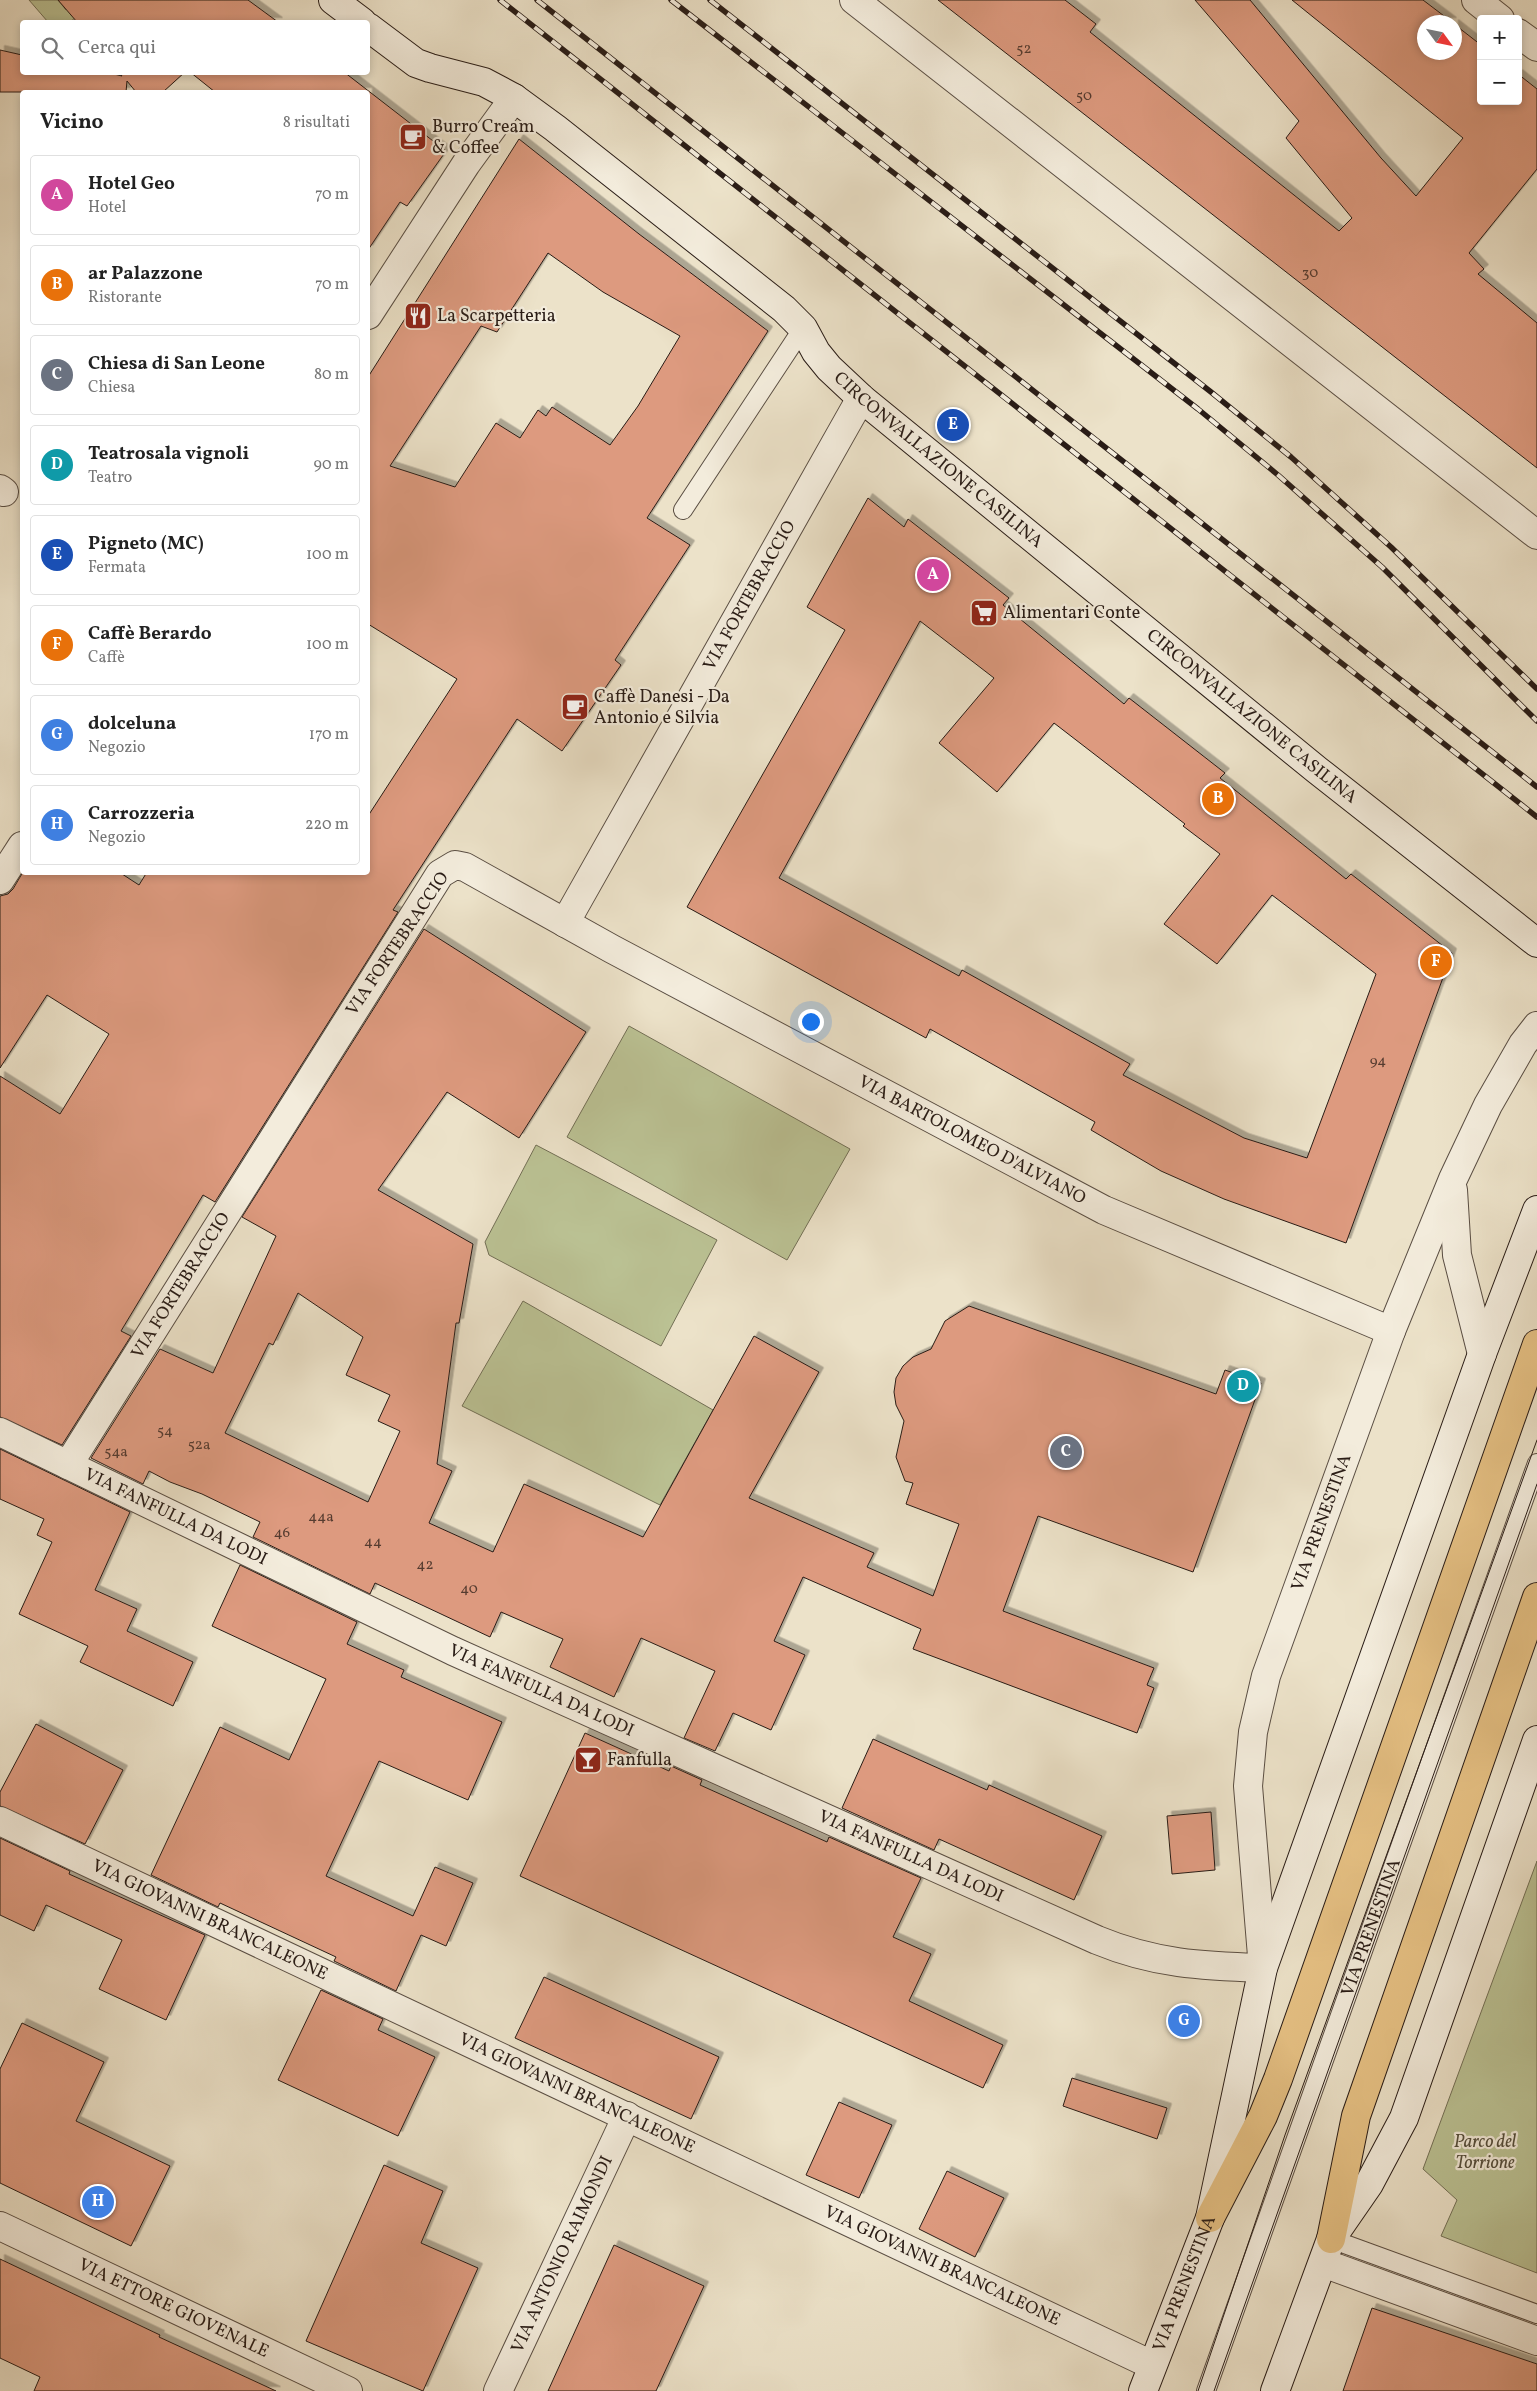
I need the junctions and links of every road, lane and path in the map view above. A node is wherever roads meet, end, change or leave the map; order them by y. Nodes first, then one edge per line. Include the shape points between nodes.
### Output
1 (333, 0) edge
2 (854, 0) edge
3 (1476, 0) edge
4 (1495, 15) edge
5 (359, 20) edge
6 (370, 28) edge
7 (1522, 36) edge
8 (1537, 47) edge
9 (514, 98) junction
10 (370, 312) edge
11 (804, 328) junction
12 (861, 398) junction
13 (683, 510) dead end
14 (1537, 535) edge
15 (20, 849) edge
16 (0, 880) edge
17 (565, 923) junction
18 (1537, 943) edge
19 (1537, 1026) edge
20 (1453, 1178) junction
21 (1537, 1210) edge
22 (1392, 1331) junction
23 (1537, 1344) edge
24 (1482, 1354) junction
25 (0, 1432) edge
26 (1537, 1463) edge
27 (68, 1464) junction
28 (1537, 1597) edge
29 (1537, 1740) edge
30 (0, 1822) edge
31 (1264, 1968) junction
32 (627, 2116) junction
33 (1210, 2218) junction
34 (0, 2226) edge
35 (1327, 2251) junction
36 (1537, 2314) edge
37 (1537, 2341) edge
38 (1152, 2365) junction
39 (348, 2391) edge
40 (498, 2391) edge
41 (1143, 2391) edge
42 (1206, 2391) edge
43 (1275, 2391) edge

1 - 5 street
2 - 14 street
3 - 4 street
6 - 9 street, CIRCONVALLAZIONE CASILINA via 416,62 484,82
7 - 8 street
9 - 10 street via 466,164
9 - 11 street, CIRCONVALLAZIONE CASILINA via 764,292
11 - 12 street, CIRCONVALLAZIONE CASILINA via 816,352 829,368
11 - 13 lane
12 - 17 street, VIA FORTEBRACCIO
12 - 18 street, CIRCONVALLAZIONE CASILINA via 1317,770
15 - 16 street
17 - 22 street, VIA BARTOLOMEO D'ALVIANO via 1104,1210
17 - 27 street, VIA FORTEBRACCIO via 465,867 455,865 443,872
19 - 20 street, VIA PRENESTINA via 1488,1105
20 - 22 street, VIA PRENESTINA
20 - 24 street via 1457,1255
21 - 24 street, VIA PRENESTINA
22 - 31 street, VIA PRENESTINA via 1269,1664 1256,1714 1248,1786
23 - 33 highway via 1284,2061 1263,2116
24 - 31 street, VIA PRENESTINA
25 - 27 street, VIA FANFULLA DA LODI
26 - 42 lane, VIA PRENESTINA
27 - 31 street, VIA FANFULLA DA LODI via 453,1651 1105,1943 1181,1964
28 - 35 highway via 1363,2095 1347,2152
29 - 35 street via 1404,2118 1369,2184
30 - 32 street, VIA GIOVANNI BRANCALEONE
31 - 33 street, VIA PRENESTINA
32 - 38 street, VIA GIOVANNI BRANCALEONE
32 - 40 street, VIA ANTONIO RAIMONDI
33 - 38 street, VIA PRENESTINA
34 - 39 street, VIA ETTORE GIOVENALE
35 - 36 lane
35 - 37 street
35 - 43 street
38 - 41 street, VIA PRENESTINA

